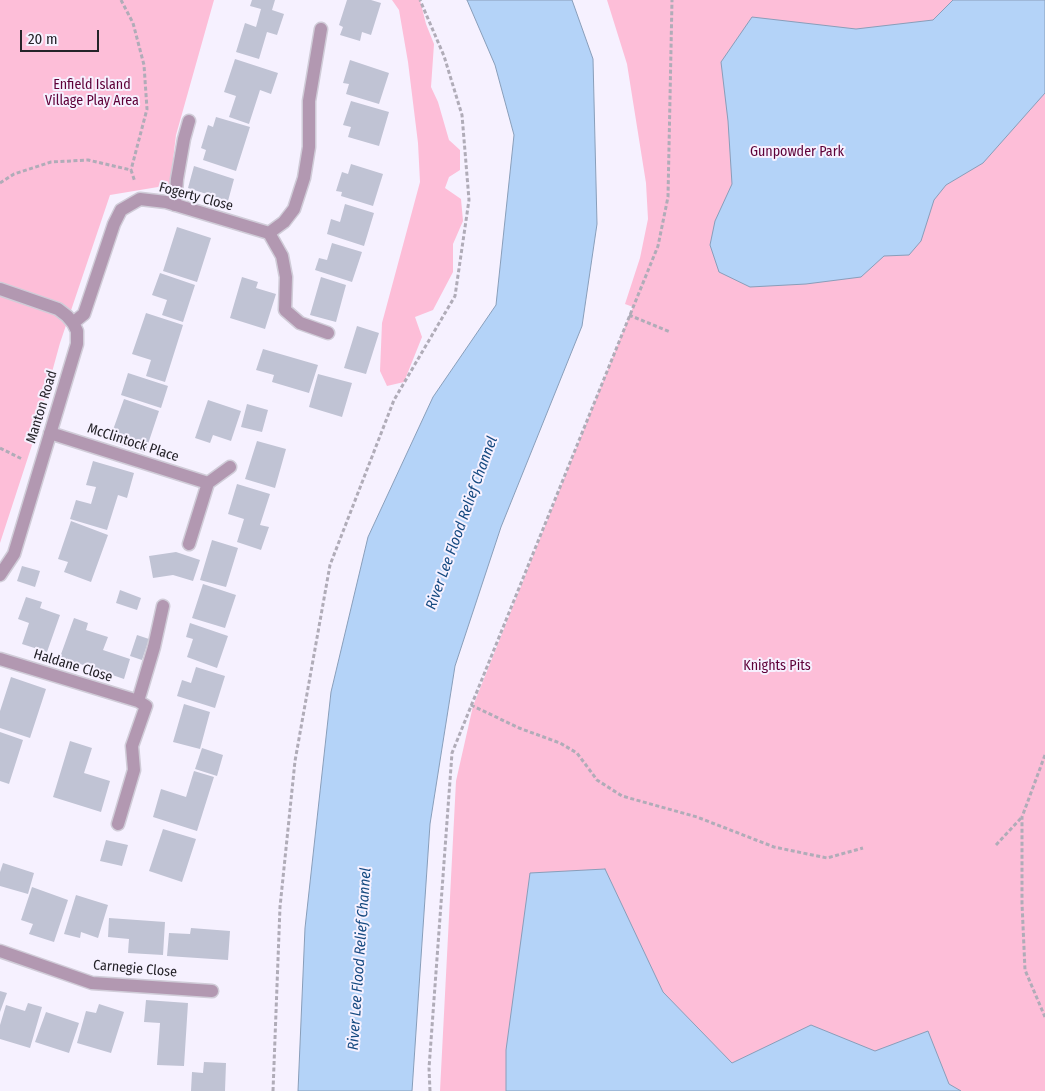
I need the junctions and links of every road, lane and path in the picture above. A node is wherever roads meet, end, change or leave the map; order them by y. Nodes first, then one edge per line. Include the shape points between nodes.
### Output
1 (121, 0) edge
2 (420, 0) edge
3 (672, 0) edge
4 (321, 29) dead end
5 (189, 121) dead end
6 (131, 170) junction
7 (0, 183) edge
8 (140, 199) junction
9 (175, 205) junction
10 (269, 233) junction
11 (0, 289) edge
12 (629, 314) junction
13 (73, 323) junction
14 (670, 332) dead end
15 (328, 333) dead end
16 (50, 433) junction
17 (0, 448) edge
18 (40, 467) junction
19 (230, 467) dead end
20 (208, 482) junction
21 (189, 544) dead end
22 (0, 576) edge
23 (162, 606) dead end
24 (0, 659) edge
25 (138, 701) junction
26 (471, 705) junction
27 (1045, 755) edge
28 (1022, 817) junction
29 (118, 824) dead end
30 (996, 845) dead end
31 (863, 848) dead end
32 (0, 951) edge
33 (212, 990) dead end
34 (1045, 1017) edge
35 (273, 1091) edge
36 (430, 1091) edge

1 - 6 path via 133,23 144,65 147,109
2 - 35 path via 444,56 462,115 469,200 455,296 394,400 330,565 295,761 280,906
3 - 12 path via 668,197 658,246
4 - 10 street via 309,101 309,147 304,178 294,209
5 - 9 street via 182,147
6 - 7 path via 88,160 51,162 14,174
6 - 8 path
8 - 9 street, Fogerty Close
8 - 13 street, Fogerty Close via 121,210 84,314
9 - 10 street, Fogerty Close
10 - 15 street via 282,256 286,277 285,310 300,323
11 - 13 street via 58,309
12 - 14 path
12 - 26 path
13 - 16 street, Manton Road via 77,344
16 - 18 street, Manton Road
16 - 20 street, McClintock Place
17 - 18 path
18 - 22 street, Manton Road via 14,554
19 - 20 street
20 - 21 street
23 - 25 street via 154,648
24 - 25 street, Haldane Close
25 - 29 street via 146,706 132,746 134,770
26 - 31 path via 569,748 577,753 597,780 622,796 697,817 774,847 828,858
26 - 36 path via 452,753
27 - 28 path
28 - 30 path
28 - 34 path via 1025,970
32 - 33 street, Carnegie Close via 92,983

